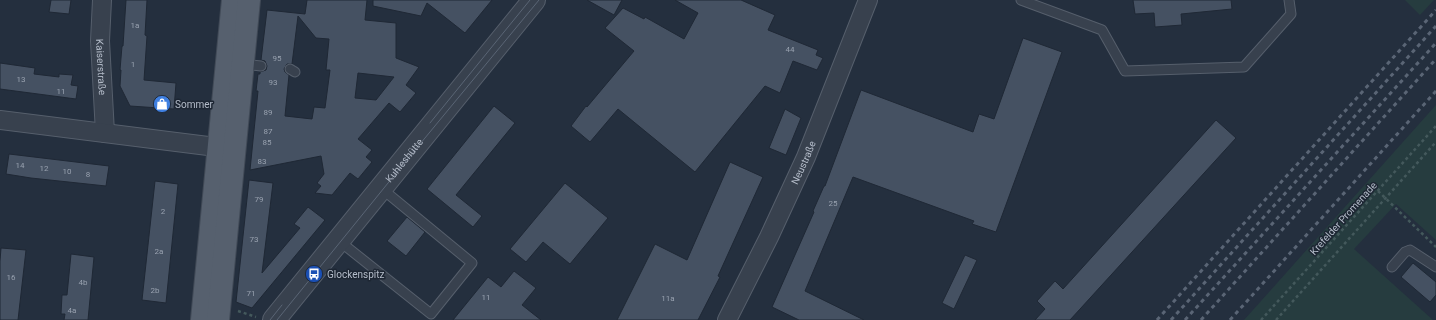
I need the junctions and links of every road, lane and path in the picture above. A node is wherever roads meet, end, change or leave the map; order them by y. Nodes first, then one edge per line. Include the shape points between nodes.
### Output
1 (102, 0) edge
2 (233, 0) edge
3 (249, 0) edge
4 (534, 0) edge
5 (868, 0) edge
6 (1021, 0) edge
7 (1290, 0) edge
8 (0, 120) edge
9 (1436, 126) edge
10 (105, 133) junction
11 (1436, 142) edge
12 (227, 149) junction
13 (380, 187) junction
14 (1378, 191) junction
15 (1386, 199) junction
16 (338, 240) junction
17 (1436, 247) edge
18 (1392, 267) dead end
19 (1436, 267) edge
20 (279, 314) edge
21 (429, 317) edge
22 (202, 320) edge
23 (218, 320) edge
24 (262, 320) edge
25 (727, 320) edge
26 (1261, 320) edge
27 (1276, 320) edge

1 - 10 street, Kaiserstraße via 100,41
2 - 12 main road
3 - 12 main road via 252,65
4 - 13 street, Kuhleshütte
5 - 25 street, Neustraße via 806,157
6 - 7 lane via 1102,30 1126,71 1244,67 1291,14
8 - 10 street
9 - 14 path, Krefelder Promenade
10 - 12 street
11 - 15 path
12 - 22 main road
12 - 23 main road
13 - 16 street, Kuhleshütte
13 - 21 lane via 472,263
14 - 15 path
14 - 26 path, Krefelder Promenade
15 - 17 path
15 - 27 path
16 - 20 street, Kuhleshütte
16 - 21 lane
18 - 19 lane via 1410,250
20 - 24 street

